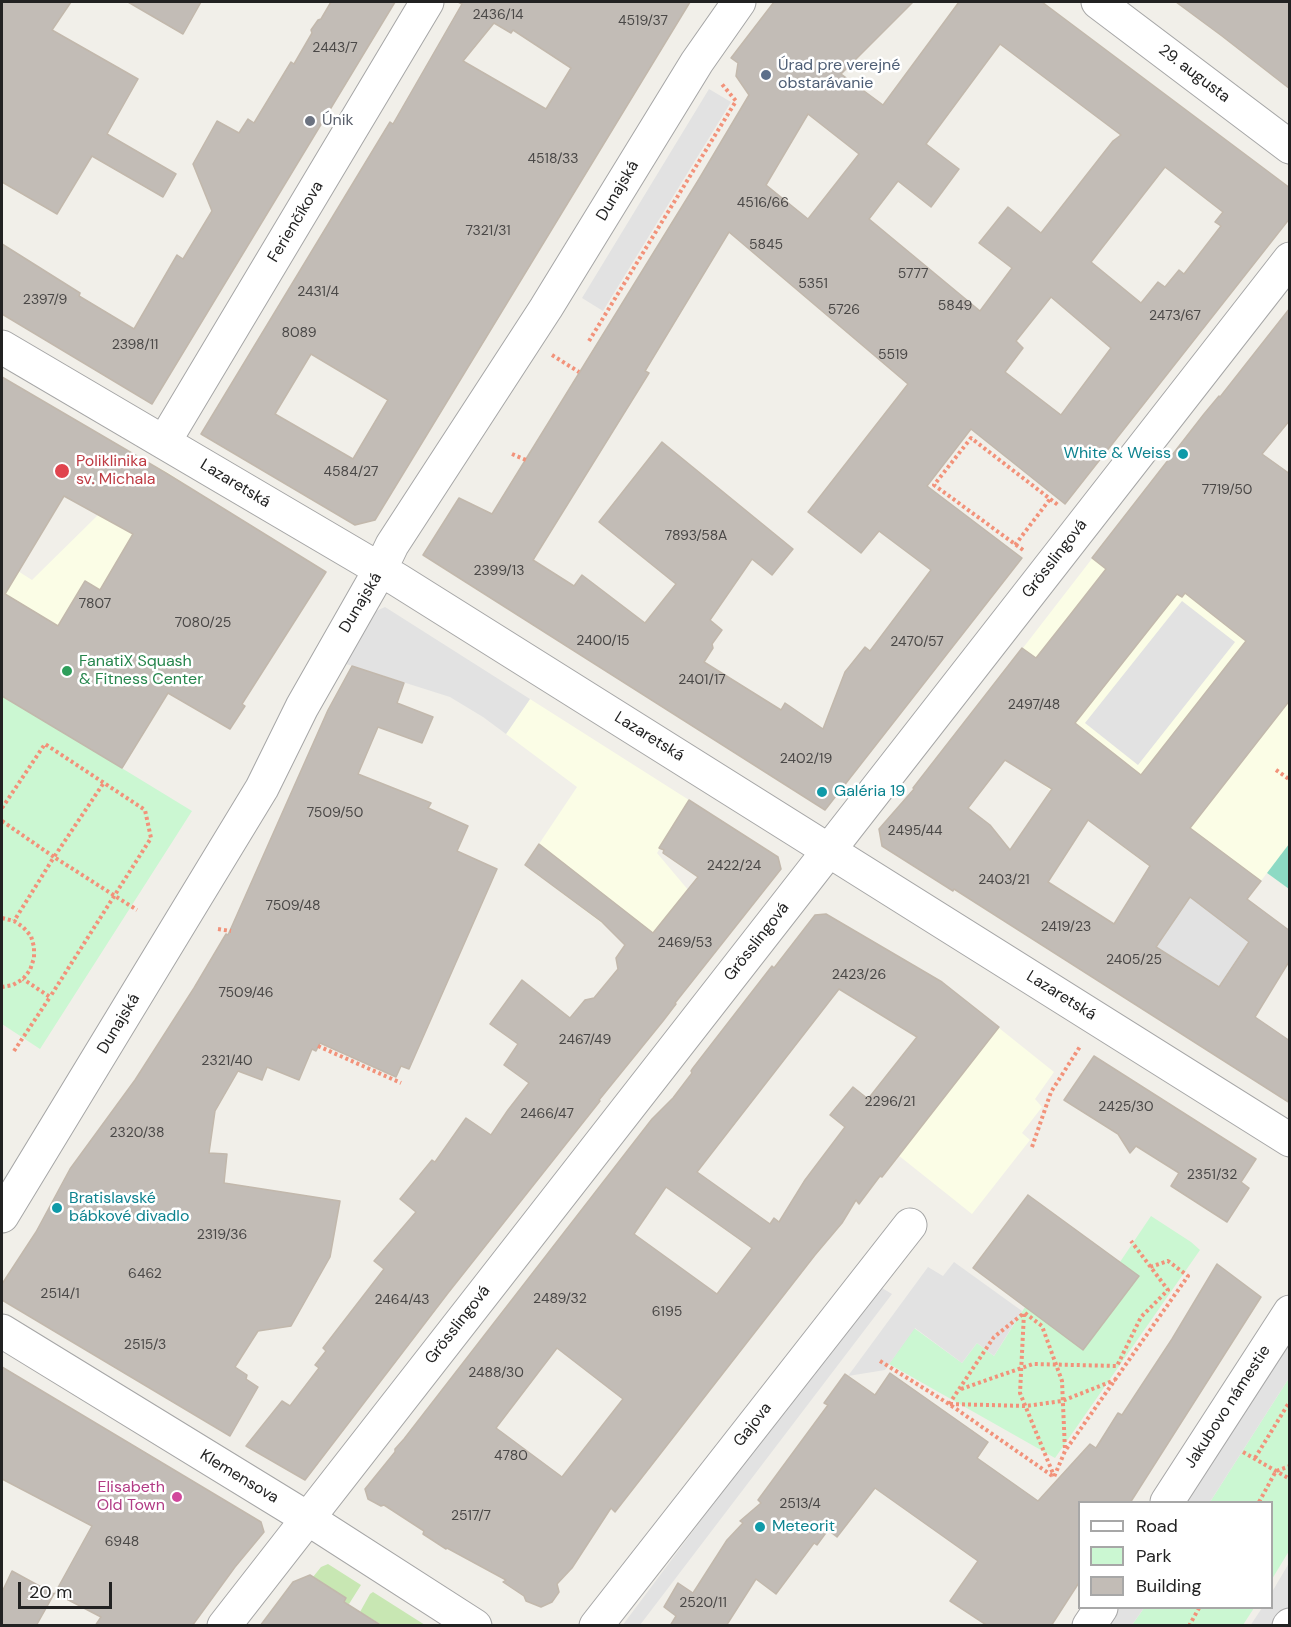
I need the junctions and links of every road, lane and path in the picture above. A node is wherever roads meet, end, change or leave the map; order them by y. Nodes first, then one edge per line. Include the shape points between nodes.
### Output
1 (427, 2) edge
2 (740, 2) edge
3 (1098, 2) edge
4 (718, 79) dead end
5 (1290, 147) edge
6 (1290, 259) edge
7 (589, 341) dead end
8 (2, 347) edge
9 (543, 350) dead end
10 (579, 372) dead end
11 (164, 442) junction
12 (512, 454) dead end
13 (526, 460) dead end
14 (1050, 499) junction
15 (1061, 508) dead end
16 (1015, 545) junction
17 (1026, 553) dead end
18 (381, 570) junction
19 (1276, 770) dead end
20 (1290, 780) edge
21 (104, 784) junction
22 (2, 808) edge
23 (2, 821) edge
24 (828, 850) junction
25 (54, 857) junction
26 (113, 895) junction
27 (137, 909) dead end
28 (2, 918) edge
29 (14, 921) junction
30 (218, 929) dead end
31 (231, 931) dead end
32 (23, 978) junction
33 (2, 987) edge
34 (50, 997) junction
35 (318, 1046) dead end
36 (14, 1051) dead end
37 (1068, 1066) dead end
38 (401, 1083) dead end
39 (1290, 1140) edge
40 (1032, 1147) dead end
41 (2, 1216) edge
42 (910, 1225) dead end
43 (1131, 1241) dead end
44 (1150, 1267) junction
45 (1290, 1312) edge
46 (1024, 1313) junction
47 (2, 1331) edge
48 (880, 1361) dead end
49 (1058, 1365) junction
50 (1022, 1368) junction
51 (1115, 1379) junction
52 (961, 1389) junction
53 (1062, 1401) junction
54 (1290, 1401) edge
55 (949, 1404) junction
56 (1026, 1406) junction
57 (1065, 1451) junction
58 (1243, 1452) dead end
59 (1255, 1458) junction
60 (1290, 1466) edge
61 (1276, 1471) junction
62 (1054, 1477) junction
63 (1290, 1479) edge
64 (1168, 1501) edge
65 (1260, 1501) edge
66 (307, 1518) junction
67 (1100, 1609) edge
68 (1198, 1609) edge
69 (224, 1626) edge
70 (475, 1626) edge
71 (596, 1626) edge
72 (1089, 1626) edge
73 (1189, 1626) edge

1 - 11 street, Ferienčíkova
2 - 18 street, Dunajská via 697,62 554,297 392,546
3 - 5 street, 29. augusta
4 - 7 path via 736,101
6 - 24 street, Grösslingová
8 - 11 street, Lazaretská
9 - 10 path
11 - 18 street, Lazaretská
12 - 13 path
14 - 15 path
14 - 16 path
14 - 16 path via 971,438 934,485
16 - 17 path
18 - 24 street, Lazaretská
18 - 41 street, Dunajská via 302,706 262,788
19 - 20 path
21 - 22 path via 45,744
21 - 25 path
21 - 26 path via 145,810 151,838
23 - 25 path
24 - 39 street, Lazaretská
24 - 66 street, Grösslingová
25 - 26 path
25 - 29 path
26 - 27 path
26 - 34 path
28 - 29 path
29 - 32 path via 23,927 34,946 30,970
30 - 31 path
32 - 33 path
32 - 34 path
34 - 36 path
35 - 38 path
37 - 40 path via 1051,1092
42 - 71 street, Gajova
43 - 44 path
44 - 49 path via 1168,1290 1141,1317 1117,1366
44 - 51 path via 1168,1261 1188,1276
45 - 64 street, Jakubovo námestie
46 - 49 path via 1042,1326
46 - 50 path
46 - 52 path via 994,1337
47 - 66 street, Klemensova
48 - 55 path
49 - 50 path
49 - 53 path
50 - 52 path
50 - 56 path via 1020,1393
51 - 53 path
51 - 57 path
52 - 55 path
53 - 56 path
53 - 57 path
54 - 59 path
55 - 56 path
55 - 62 path
56 - 62 path
57 - 62 path
58 - 59 path
59 - 61 path
60 - 61 path
61 - 63 path
61 - 65 path
66 - 69 street, Grösslingová
66 - 70 street, Klemensova
67 - 72 street
68 - 73 path

